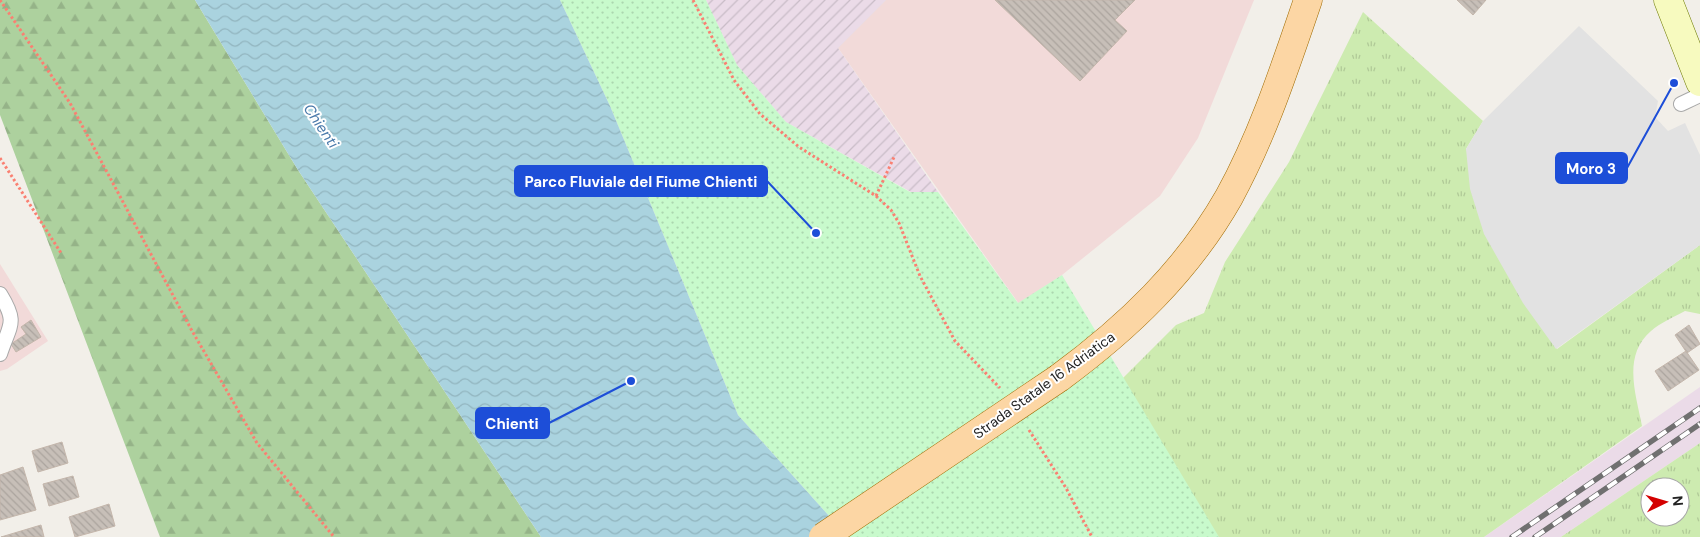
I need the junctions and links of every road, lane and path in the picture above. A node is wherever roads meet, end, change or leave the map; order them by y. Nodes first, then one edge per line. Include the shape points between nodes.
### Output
1 (0, 0) edge
2 (693, 0) edge
3 (1308, 0) edge
4 (1668, 0) edge
5 (1700, 82) edge
6 (1700, 95) edge
7 (1681, 104) dead end
8 (895, 155) dead end
9 (0, 158) edge
10 (876, 196) junction
11 (61, 254) dead end
12 (0, 294) edge
13 (0, 354) edge
14 (1006, 396) dead end
15 (1028, 427) dead end
16 (334, 537) edge
17 (823, 537) edge
18 (1092, 537) edge

1 - 16 path via 70,103 256,443
2 - 10 path via 734,80 760,114 799,147
3 - 17 main road, Strada Statale 16 Adriatica, bridge via 1245,166 1189,257 1142,310 1113,337 1059,378
4 - 5 street
6 - 7 lane
8 - 10 path
9 - 11 path
10 - 14 path via 899,223 920,276 955,341
12 - 13 lane via 12,320
15 - 18 path

